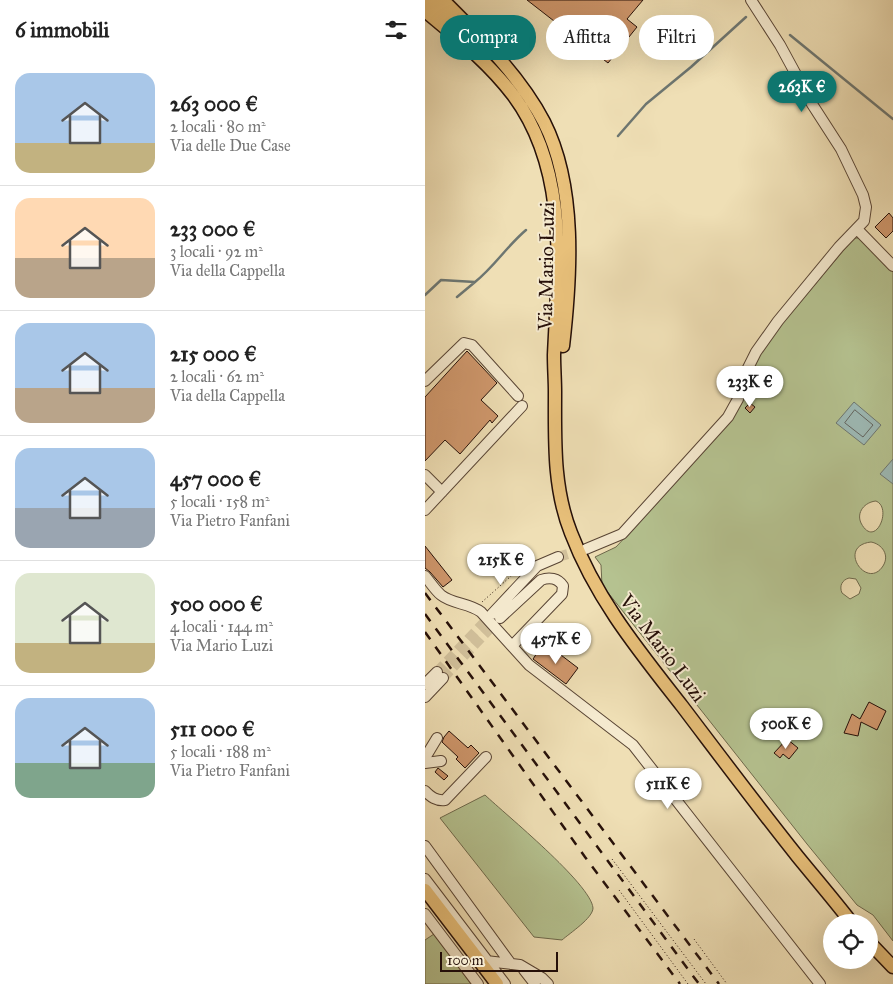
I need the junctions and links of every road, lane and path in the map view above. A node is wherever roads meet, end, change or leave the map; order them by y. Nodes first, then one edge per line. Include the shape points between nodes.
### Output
1 (427, 0) edge
2 (443, 0) edge
3 (751, 0) edge
4 (425, 11) edge
5 (447, 15) edge
6 (457, 15) edge
7 (425, 16) edge
8 (440, 24) edge
9 (440, 27) edge
10 (481, 60) edge
11 (499, 60) edge
12 (857, 229) junction
13 (893, 266) edge
14 (425, 380) edge
15 (555, 393) junction
16 (425, 475) edge
17 (442, 492) junction
18 (425, 510) edge
19 (586, 548) tunnel mouth
20 (558, 557) tunnel mouth
21 (533, 559) dead end
22 (425, 576) edge
23 (476, 608) junction
24 (512, 646) junction
25 (425, 684) edge
26 (425, 698) edge
27 (437, 738) dead end
28 (485, 757) dead end
29 (425, 758) edge
30 (441, 761) dead end
31 (425, 763) edge
32 (425, 791) edge
33 (425, 846) edge
34 (612, 859) dead end
35 (425, 879) edge
36 (425, 890) edge
37 (619, 890) dead end
38 (826, 890) junction
39 (425, 914) edge
40 (845, 914) edge
41 (852, 914) edge
42 (694, 940) dead end
43 (878, 941) edge
44 (878, 951) edge
45 (893, 957) edge
46 (483, 960) junction
47 (516, 965) junction
48 (893, 967) edge
49 (501, 983) edge
50 (478, 984) edge
51 (535, 984) edge
52 (548, 984) edge
53 (688, 984) edge
54 (706, 984) edge
55 (727, 984) edge
56 (819, 984) edge

1 - 5 main road
2 - 6 main road, Via Mario Luzi
3 - 12 street via 854,174 865,202 865,217
4 - 8 main road, Via Mario Luzi
7 - 9 main road
10 - 15 main road, Via Mario Luzi via 523,110 535,133 550,181 558,254
11 - 15 main road, Via Mario Luzi via 545,123 565,191 569,259
12 - 13 street
12 - 19 street via 778,321 756,352 728,417 622,534
14 - 17 street via 467,342 520,401
15 - 38 main road, Via Mario Luzi via 555,446 561,498 571,535 596,588 637,649
16 - 17 street
17 - 18 street
20 - 24 street via 537,566 496,616 541,580 554,579 563,586 562,594
21 - 23 path
22 - 23 street via 440,594
23 - 24 street
24 - 56 street via 529,665 633,745
25 - 26 street via 440,675
27 - 29 street
28 - 32 street via 445,800 438,800
30 - 31 street
33 - 47 street
34 - 54 path
35 - 46 street
36 - 46 main road
37 - 53 path
38 - 40 main road, Via Mario Luzi
38 - 41 main road, Via Mario Luzi
39 - 50 street
42 - 55 path
43 - 45 main road
44 - 48 main road
46 - 47 street
46 - 49 main road
47 - 49 street
47 - 51 street
47 - 52 street

